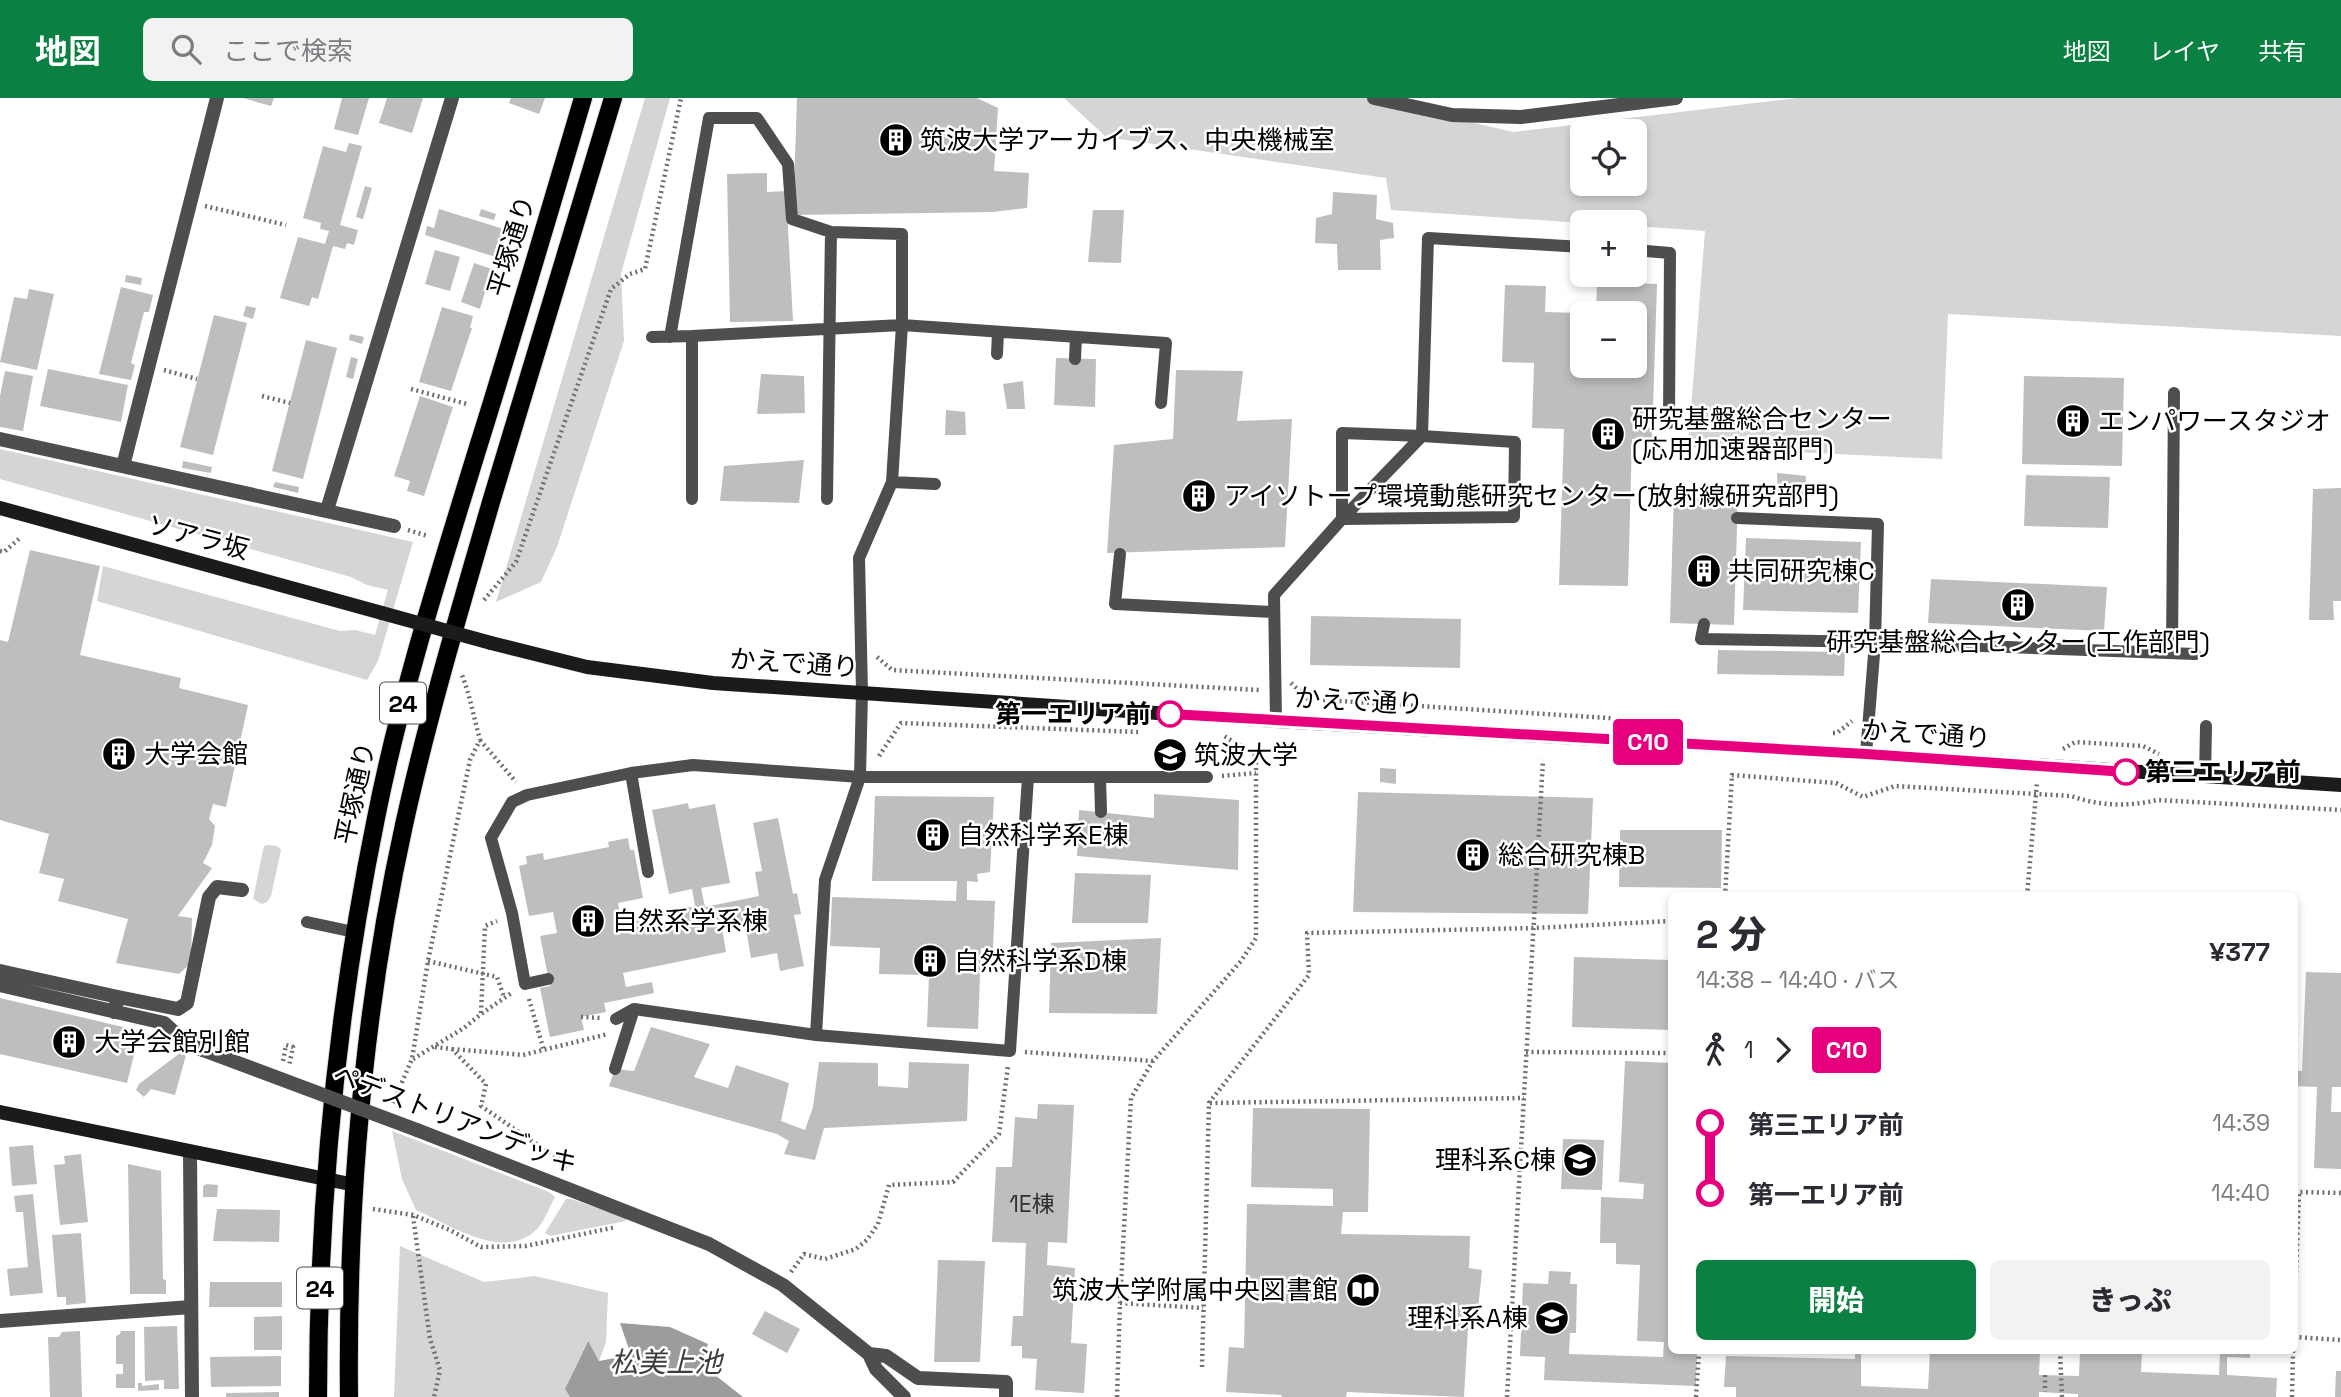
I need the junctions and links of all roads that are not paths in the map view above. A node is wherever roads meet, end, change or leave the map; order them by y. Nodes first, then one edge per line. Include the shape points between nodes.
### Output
1 (217, 98) edge
2 (452, 98) edge
3 (583, 98) edge
4 (613, 98) edge
5 (1374, 98) edge
6 (1676, 98) edge
7 (831, 232) junction
8 (1570, 246) edge
9 (1647, 251) edge
10 (902, 325) junction
11 (829, 330) junction
12 (998, 332) junction
13 (692, 336) junction
14 (652, 337) dead end
15 (670, 337) junction
16 (1076, 337) junction
17 (997, 354) dead end
18 (1075, 359) dead end
19 (2174, 393) dead end
20 (1161, 402) dead end
21 (1669, 423) dead end
22 (1422, 436) junction
23 (0, 439) edge
24 (123, 466) junction
25 (892, 482) junction
26 (936, 484) dead end
27 (692, 499) dead end
28 (827, 499) dead end
29 (0, 508) edge
30 (327, 510) junction
31 (1737, 518) dead end
32 (1342, 519) junction
33 (394, 526) dead end
34 (1120, 554) dead end
35 (1274, 612) junction
36 (382, 613) joint
37 (1704, 624) dead end
38 (1875, 642) junction
39 (2172, 653) junction
40 (2195, 654) dead end
41 (862, 692) junction
42 (1276, 721) junction
43 (2206, 726) dead end
44 (1866, 754) junction
45 (631, 773) junction
46 (860, 777) junction
47 (1028, 777) junction
48 (1100, 777) junction
49 (1207, 777) road end
50 (2205, 777) junction
51 (2341, 785) edge
52 (1101, 812) dead end
53 (648, 872) dead end
54 (242, 890) dead end
55 (307, 922) dead end
56 (354, 932) junction
57 (0, 971) edge
58 (548, 979) dead end
59 (0, 985) edge
60 (118, 997) junction
61 (635, 1009) junction
62 (114, 1012) junction
63 (616, 1019) dead end
64 (816, 1035) junction
65 (615, 1069) dead end
66 (0, 1112) edge
67 (190, 1153) junction
68 (324, 1180) junction
69 (355, 1185) junction
70 (191, 1307) junction
71 (0, 1321) edge
72 (869, 1354) junction
73 (192, 1397) edge
74 (318, 1397) edge
75 (349, 1397) edge
76 (904, 1397) edge
77 (1006, 1397) edge

1 - 24 street
2 - 30 street
3 - 56 main road, 平塚通り / 24 via 396,729
4 - 69 main road, 平塚通り / 24 via 424,737 383,945
5 - 6 street via 1452,115 1521,117
7 - 10 lane via 902,234
7 - 11 lane
7 - 15 lane via 792,219 788,164 757,118 709,118
8 - 22 lane via 1428,238
9 - 21 lane via 1670,253
10 - 11 lane
10 - 12 lane
10 - 25 lane
11 - 13 lane
11 - 28 lane
12 - 16 lane
12 - 17 lane
13 - 15 lane
13 - 27 lane
14 - 15 lane
16 - 18 lane
16 - 20 lane via 1166,343
19 - 39 lane
22 - 32 lane
22 - 32 lane via 1342,433
22 - 32 lane via 1515,442 1514,517
23 - 24 street
24 - 30 street
25 - 26 lane
25 - 41 lane via 859,558
29 - 36 street, ソアラ坂
30 - 33 street
31 - 38 lane via 1878,524
32 - 35 lane via 1274,595
34 - 35 lane via 1115,604
35 - 42 lane
36 - 41 street, かえで通り, bridge via 587,667 713,683
37 - 38 lane via 1701,639
38 - 39 lane
38 - 44 lane
39 - 40 lane
41 - 42 street, かえで通り
41 - 46 lane
42 - 44 street, かえで通り
43 - 50 lane
44 - 50 street, かえで通り
45 - 46 lane via 693,765
45 - 53 lane
45 - 58 lane via 527,795 512,802 491,838 525,984
46 - 47 lane
46 - 64 lane via 825,880
47 - 48 lane
47 - 64 lane via 1010,1051
48 - 49 lane
48 - 52 lane
50 - 51 street, かえで通り
54 - 60 street via 217,887 209,897 184,1006 178,1009
55 - 56 lane
56 - 68 main road, 平塚通り / 24
57 - 60 street
59 - 62 street, ペデストリアンデッキ
60 - 62 street
61 - 63 lane
61 - 64 lane
61 - 65 lane
62 - 72 street, ペデストリアンデッキ, bridge via 164,1023 203,1050 709,1244 783,1285
66 - 67 street
67 - 68 street
67 - 70 street
68 - 69 street
68 - 74 main road, 平塚通り / 24
69 - 75 main road, 平塚通り / 24
70 - 71 street
70 - 73 street
72 - 76 street, ペデストリアンデッキ via 876,1369
72 - 77 street, ペデストリアンデッキ via 886,1356 918,1378 1006,1382

